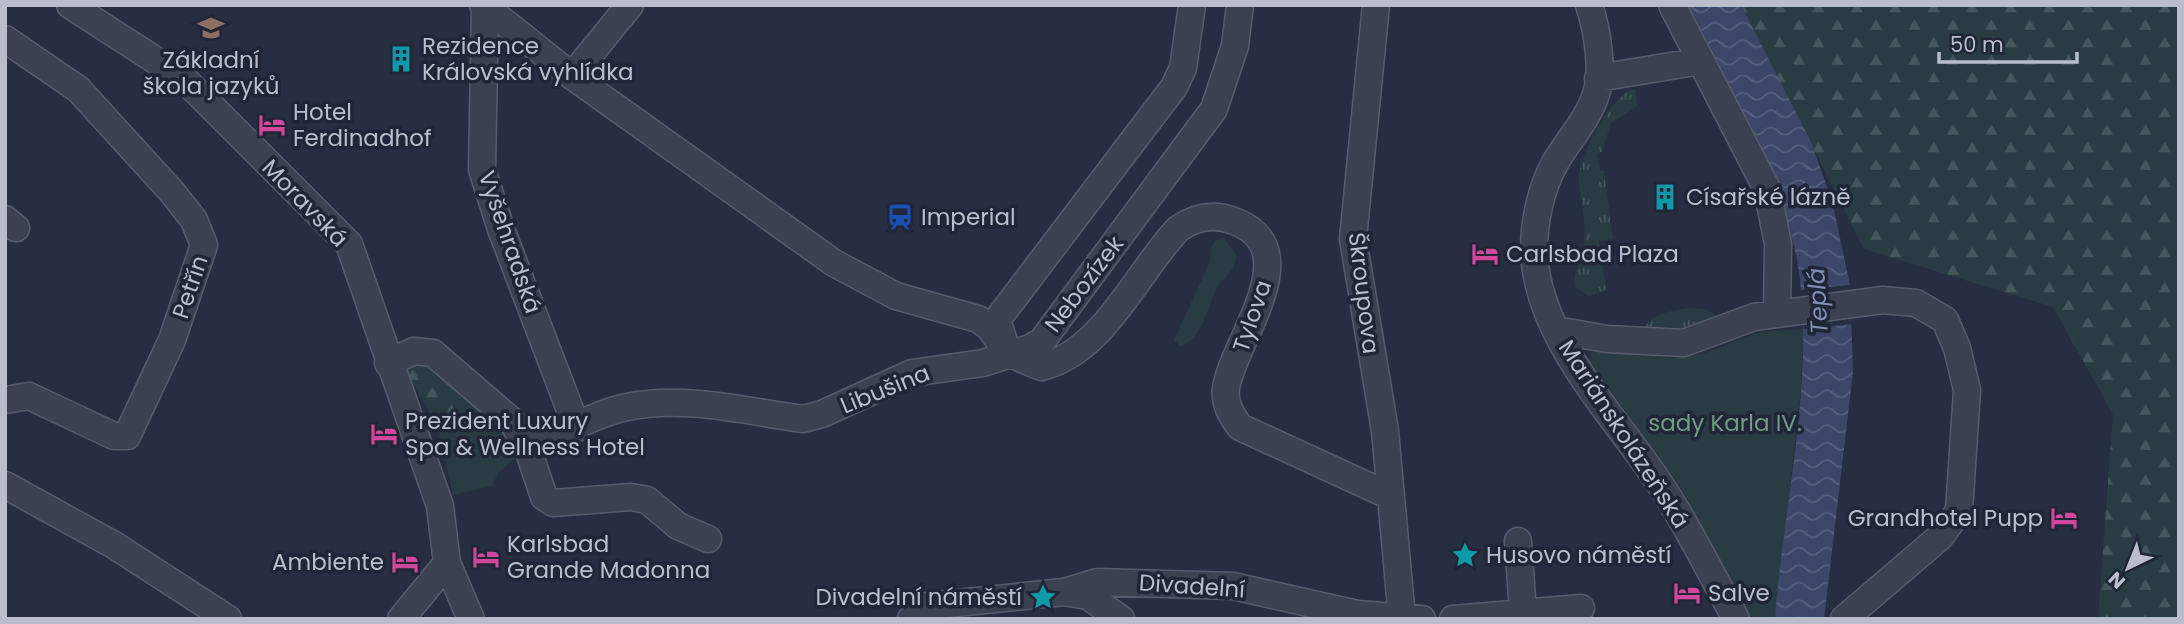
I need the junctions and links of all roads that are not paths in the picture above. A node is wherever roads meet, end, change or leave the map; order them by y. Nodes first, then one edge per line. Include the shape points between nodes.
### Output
1 (70, 5) edge
2 (630, 5) edge
3 (1192, 5) edge
4 (1240, 5) edge
5 (1376, 5) edge
6 (1672, 5) edge
7 (1593, 6) edge
8 (484, 7) edge
9 (5, 39) edge
10 (1701, 61) junction
11 (1183, 68) junction
12 (572, 76) junction
13 (1598, 78) junction
14 (1225, 83) junction
15 (1789, 312) junction
16 (1556, 330) junction
17 (1008, 353) junction
18 (388, 363) junction
19 (5, 400) edge
20 (577, 428) junction
21 (528, 449) junction
22 (5, 485) edge
23 (1390, 496) junction
24 (708, 539) dead end
25 (1518, 541) dead end
26 (447, 563) junction
27 (1064, 592) junction
28 (1581, 608) dead end
29 (1523, 613) junction
30 (1412, 618) edge
31 (228, 619) edge
32 (401, 619) edge
33 (471, 619) edge
34 (911, 619) edge
35 (1121, 619) edge
36 (1453, 619) edge
37 (1736, 619) edge
38 (1844, 619) edge

1 - 18 street, Moravská via 183,79 349,244
2 - 12 street
3 - 11 street, Nebozízek
4 - 14 street, Nebozízek
5 - 23 street, Škroupova via 1353,239 1385,431
6 - 10 street
7 - 13 street, Mariánskolázeňská
8 - 12 street
8 - 20 street, Vyšehradská via 482,169
9 - 19 street, Petřín via 78,89 172,192 194,220 204,245 172,340 127,436 114,436 29,396
10 - 13 street
10 - 15 street via 1767,189
11 - 14 street
11 - 17 street, Nebozízek via 1167,97 997,320
12 - 17 street via 834,263 896,296 978,319
13 - 16 street, Mariánskolázeňská via 1589,110 1555,163 1539,209 1534,248 1537,284
14 - 17 street, Nebozízek via 1214,109 1042,341
15 - 16 street via 1754,317 1684,343 1608,339
15 - 38 street via 1883,300 1916,303 1945,320 1967,390 1959,511 1940,537
16 - 37 street, Mariánskolázeňská via 1595,394 1669,497
17 - 20 street, Libušina via 983,363 912,373 803,419 674,401 627,407
17 - 23 street, Tylova via 1041,367 1064,359 1094,335 1178,229 1207,217 1238,222 1261,243 1268,270 1226,388 1228,411 1240,427
18 - 21 street via 414,351 433,353 512,421
18 - 26 street, Moravská via 440,506
20 - 21 street, Libušina
21 - 24 street via 544,497 553,503 631,497 647,500 678,526
22 - 31 street via 114,545
23 - 30 street
25 - 29 street
26 - 32 street
26 - 33 street, Moravská
27 - 30 street, Divadelní via 1098,582 1233,586 1357,614
27 - 34 street via 927,606
27 - 35 street via 1088,596
28 - 29 street
29 - 36 street

